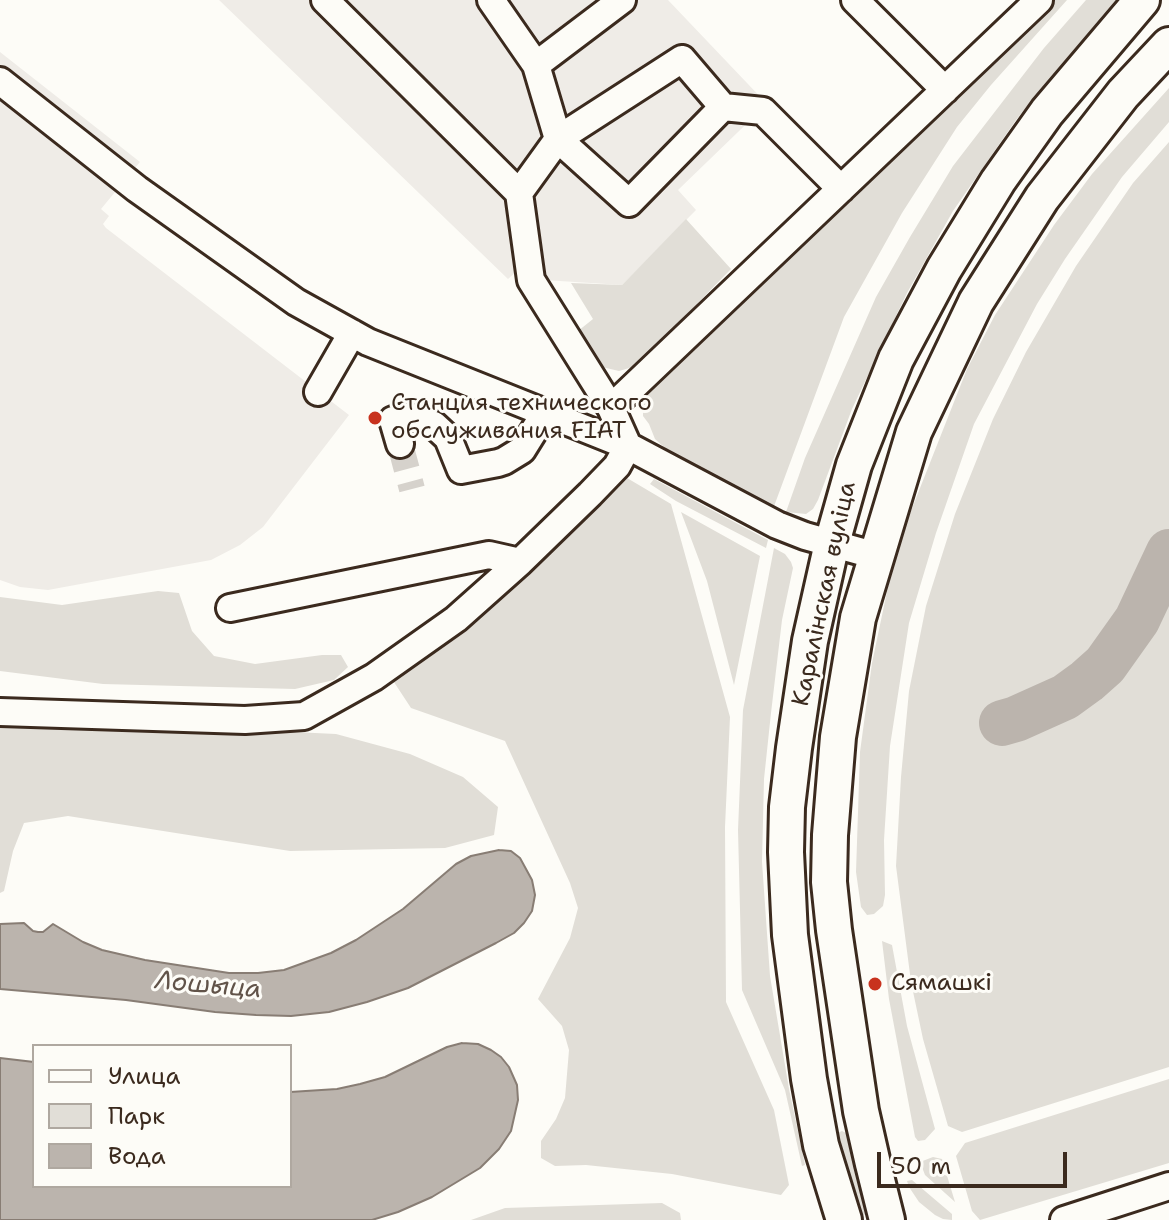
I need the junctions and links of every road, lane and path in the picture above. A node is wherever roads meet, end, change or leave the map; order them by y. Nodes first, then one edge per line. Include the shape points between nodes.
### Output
1 (325, 0) edge
2 (491, 0) edge
3 (622, 0) edge
4 (855, 0) edge
5 (1039, 0) edge
6 (1142, 0) edge
7 (1169, 45) edge
8 (536, 65) junction
9 (0, 81) edge
10 (945, 90) junction
11 (723, 107) junction
12 (558, 139) junction
13 (841, 189) junction
14 (519, 193) junction
15 (352, 333) junction
16 (318, 392) dead end
17 (611, 408) junction
18 (545, 413) junction
19 (400, 444) tunnel mouth
20 (628, 446) junction
21 (832, 543) junction
22 (877, 556) junction
23 (520, 562) junction
24 (230, 608) dead end
25 (0, 712) edge
26 (1169, 1186) edge
27 (844, 1220) edge
28 (887, 1220) edge
29 (1064, 1220) edge

1 - 14 street
2 - 8 street
3 - 8 street
4 - 10 street
5 - 10 street
6 - 21 main road, Каралінская вуліца via 1047,112 944,269 896,359 854,465
7 - 22 main road, Каралінская вуліца via 1123,94 1042,198 976,302 914,432
8 - 12 street
9 - 15 street via 137,189 296,302
10 - 13 street
11 - 12 street via 682,59
11 - 12 street via 629,203
11 - 13 street via 763,111
12 - 14 street
13 - 17 street
14 - 17 street via 531,280
15 - 16 street
15 - 18 street
17 - 20 street
18 - 19 street via 522,450 498,463 461,470 448,438 434,425 414,418 393,420
18 - 20 street
20 - 21 street via 777,525
20 - 23 street via 617,466
21 - 22 street
21 - 27 main road, Каралінская вуліца via 796,732 786,852 790,935 809,1079 821,1145
22 - 28 main road, Каралінская вуліца via 858,618 838,737 829,882 861,1111
23 - 24 street via 489,555
23 - 25 street via 456,619 374,677 304,716 245,720
26 - 29 street

